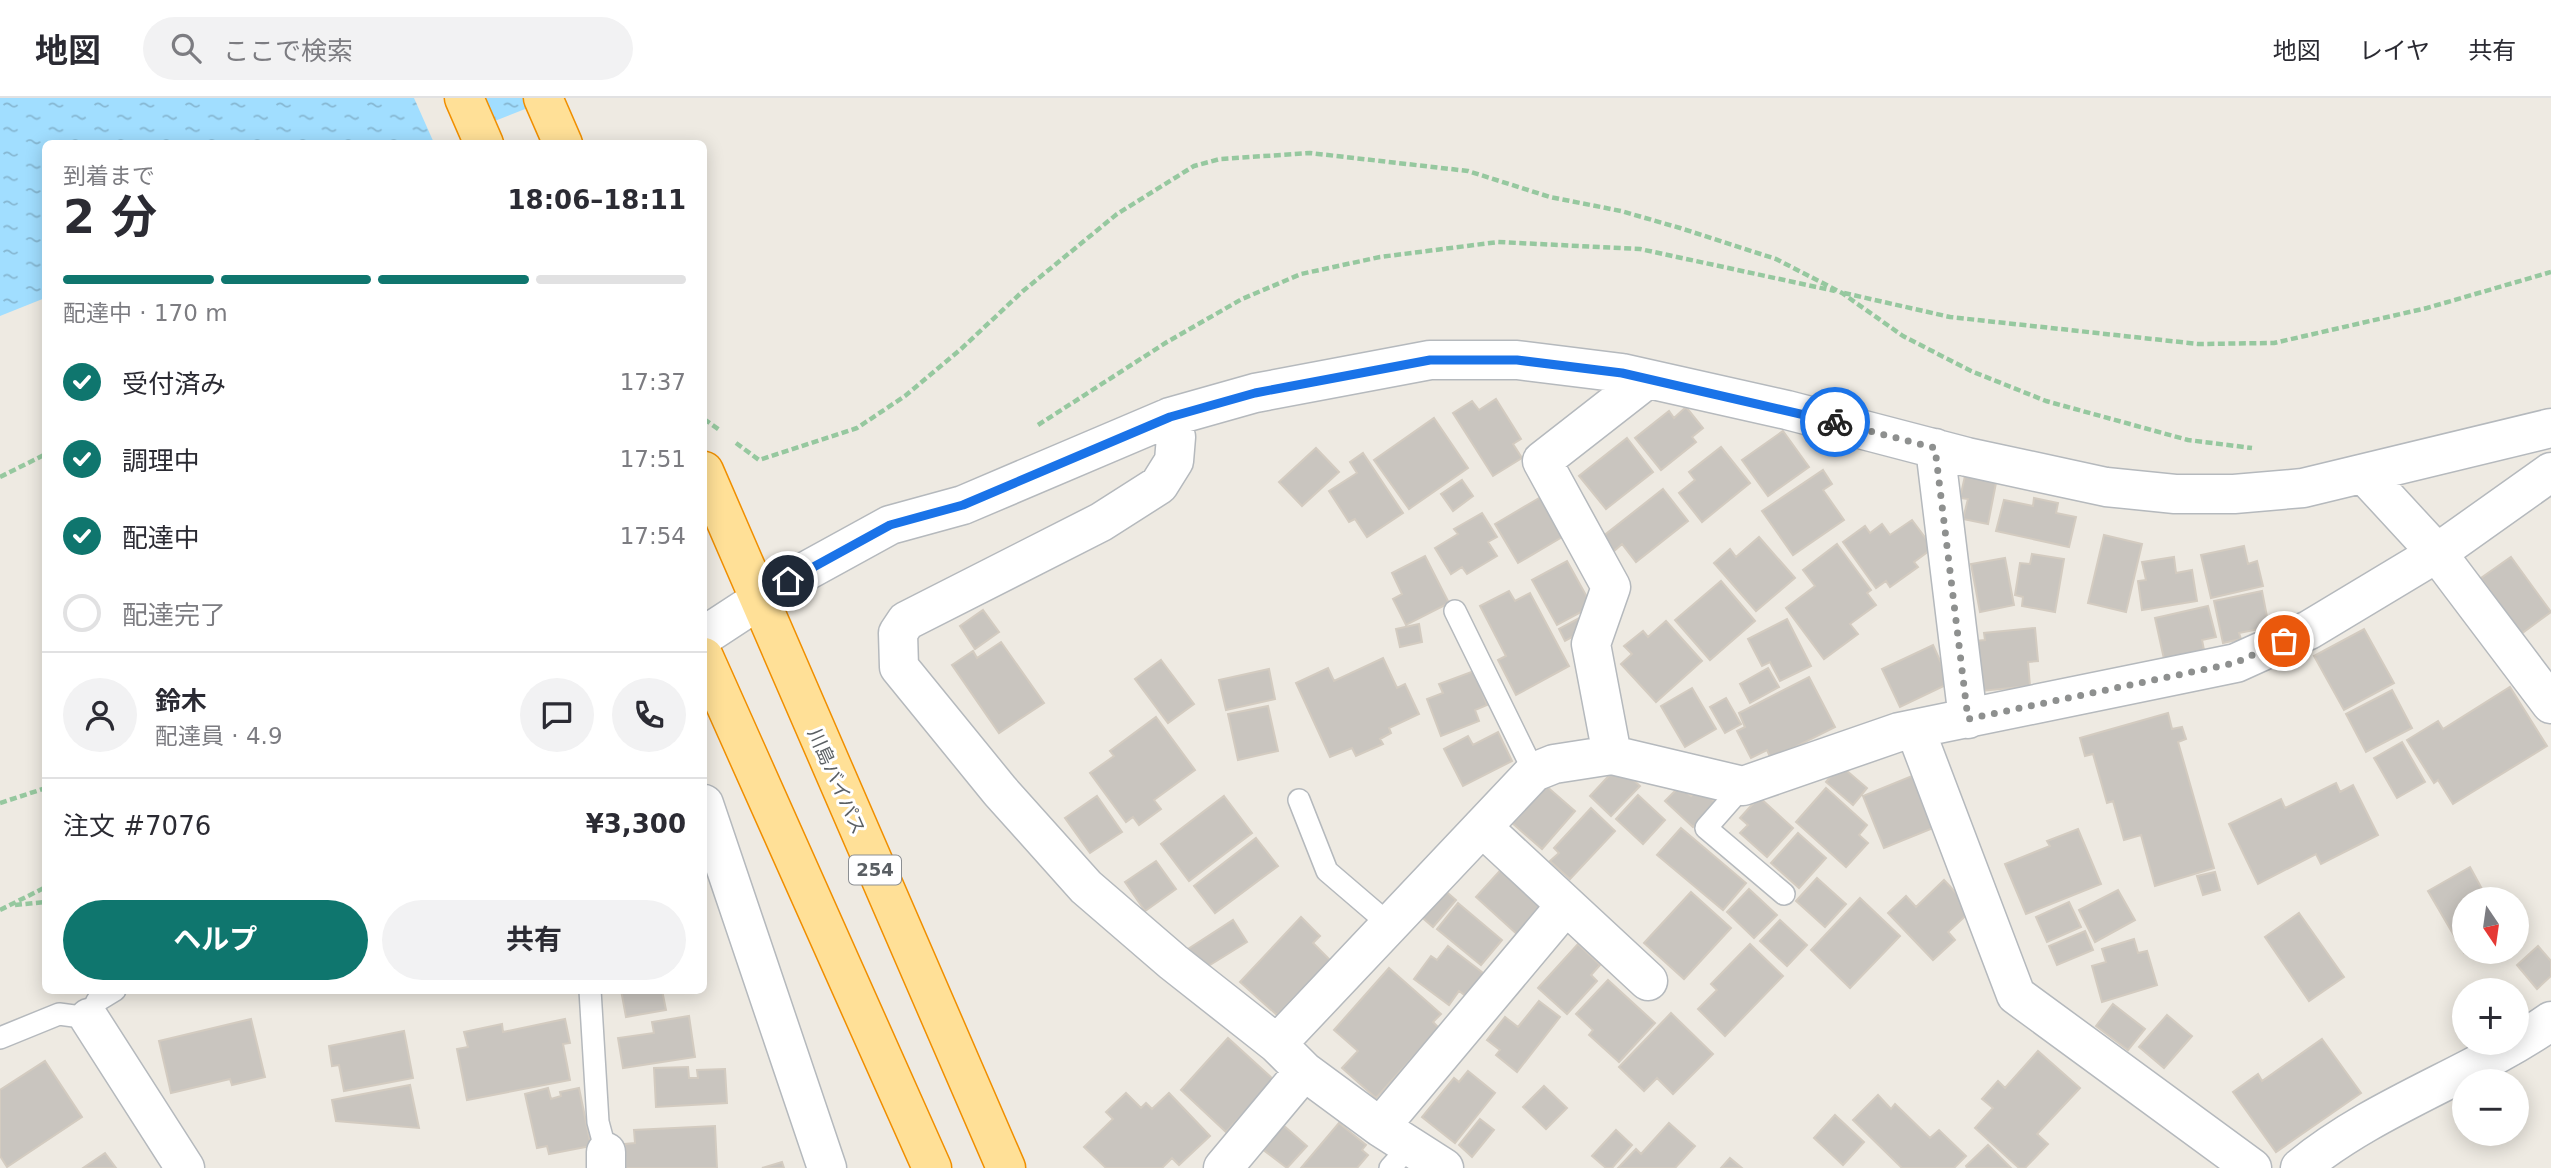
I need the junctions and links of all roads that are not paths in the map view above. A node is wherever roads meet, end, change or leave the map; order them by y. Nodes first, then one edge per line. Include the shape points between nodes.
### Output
1 (464, 98) edge
2 (543, 98) edge
3 (482, 140) edge
4 (561, 140) edge
5 (1647, 379) junction
6 (1170, 417) junction
7 (2551, 428) edge
8 (1935, 448) junction
9 (2551, 472) edge
10 (2364, 474) junction
11 (707, 478) edge
12 (2437, 553) junction
13 (752, 586) junction
14 (1455, 611) dead end
15 (707, 633) edge
16 (707, 664) edge
17 (2551, 704) edge
18 (1968, 719) junction
19 (1915, 729) junction
20 (1612, 755) junction
21 (1534, 772) junction
22 (1744, 786) junction
23 (1298, 800) dead end
24 (707, 813) edge
25 (1482, 827) junction
26 (1784, 894) dead end
27 (1566, 905) junction
28 (1390, 925) junction
29 (1648, 981) dead end
30 (108, 994) edge
31 (590, 994) edge
32 (89, 1018) junction
33 (2551, 1021) edge
34 (0, 1038) edge
35 (1277, 1044) junction
36 (1304, 1071) junction
37 (1393, 1147) edge
38 (606, 1160) edge
39 (185, 1168) edge
40 (827, 1168) edge
41 (932, 1168) edge
42 (1006, 1168) edge
43 (1223, 1168) edge
44 (1444, 1168) edge
45 (2252, 1168) edge
46 (2300, 1168) edge

1 - 3 highway
2 - 4 highway
5 - 6 street via 1517,360 1430,360 1255,393
5 - 8 street
5 - 20 street via 1542,461 1611,587 1591,644
6 - 13 street via 963,505 890,525 788,581
6 - 35 street via 1176,437 1174,461 1159,485 1101,522 906,621 898,633 899,667 1086,887
7 - 10 street
8 - 10 street via 2106,487 2175,494 2303,488
8 - 18 street
9 - 12 street
10 - 12 street
11 - 13 highway, 川島バイパス / 254
12 - 17 street
12 - 18 street via 2309,630 2235,663
13 - 15 street
13 - 42 highway, 川島バイパス / 254
14 - 21 lane
16 - 41 highway
18 - 19 street
19 - 22 street
19 - 45 street via 2016,995
20 - 21 street via 1554,764
20 - 22 street
21 - 25 street
22 - 26 lane via 1706,828
23 - 28 lane via 1327,871
24 - 40 street
25 - 27 street
25 - 28 street
27 - 29 street
27 - 37 street
28 - 35 street
30 - 32 lane via 97,1001
31 - 38 lane via 598,1122
32 - 34 lane via 59,1014
32 - 39 street
33 - 46 street via 2518,1044 2360,1128
35 - 36 street
36 - 37 street
36 - 43 street
37 - 44 street

